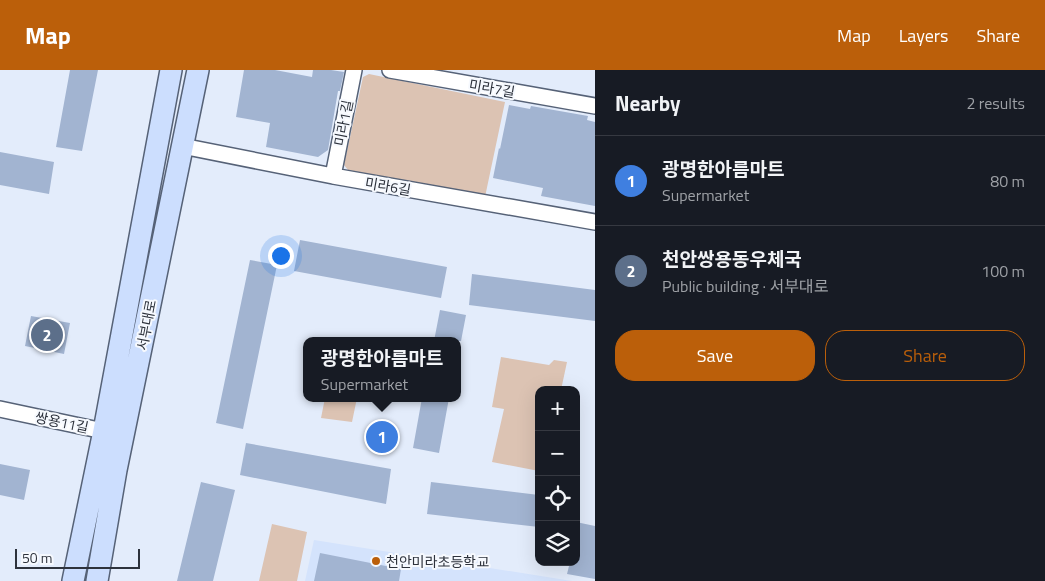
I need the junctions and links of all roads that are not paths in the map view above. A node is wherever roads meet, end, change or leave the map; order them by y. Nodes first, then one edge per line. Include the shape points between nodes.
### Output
1 (171, 70) edge
2 (198, 70) edge
3 (354, 70) edge
4 (390, 70) edge
5 (595, 106) edge
6 (182, 146) junction
7 (333, 176) junction
8 (595, 222) edge
9 (0, 409) edge
10 (113, 433) junction
11 (73, 581) edge
12 (97, 581) edge

1 - 10 main road, 서부대로
2 - 6 main road, 서부대로
3 - 7 street, 미라1길
4 - 5 street, 미라7길
6 - 7 street, 미라6길
6 - 10 main road, 서부대로
7 - 8 street, 미라6길
9 - 10 street, 쌍용11길
10 - 11 main road, 서부대로
10 - 12 main road, 서부대로

